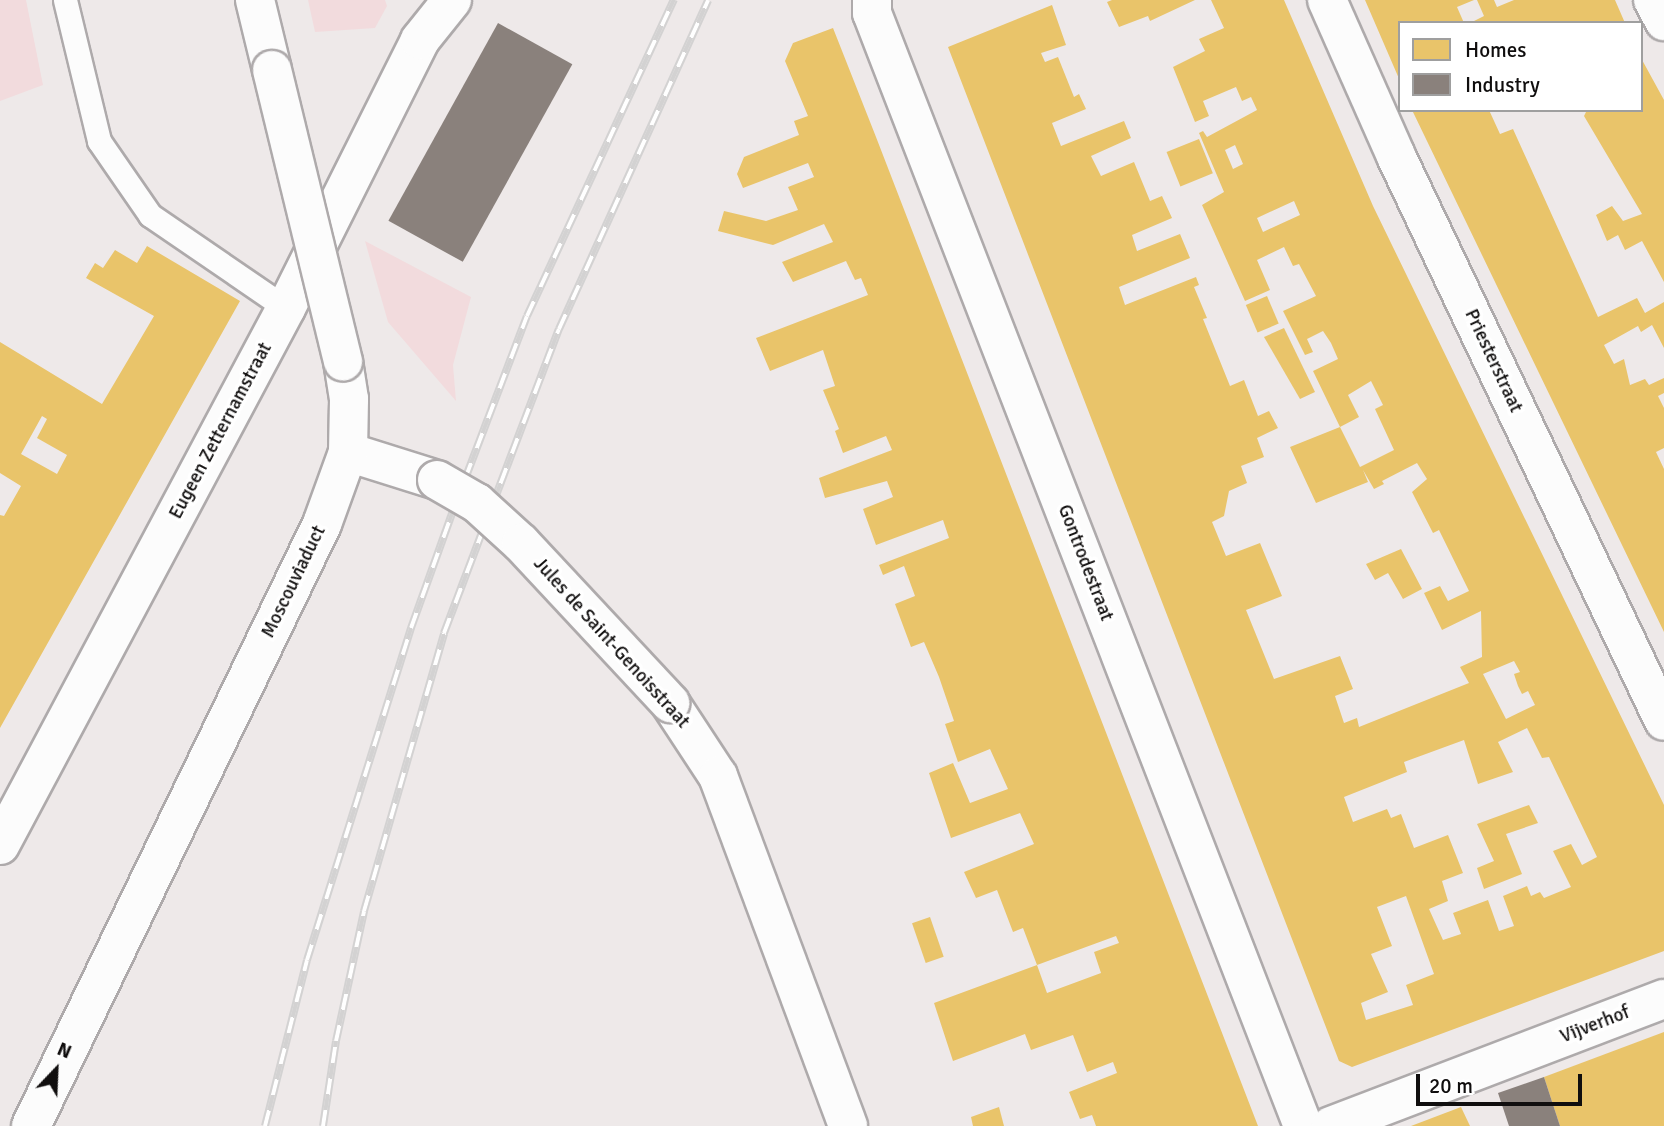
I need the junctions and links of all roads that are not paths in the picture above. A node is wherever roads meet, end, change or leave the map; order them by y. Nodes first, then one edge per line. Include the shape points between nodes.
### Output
1 (65, 0) edge
2 (255, 0) edge
3 (872, 0) edge
4 (1327, 0) edge
5 (1653, 0) edge
6 (441, 6) edge
7 (1664, 22) edge
8 (286, 308) junction
9 (348, 452) junction
10 (1664, 720) edge
11 (0, 845) edge
12 (1664, 999) edge
13 (31, 1126) edge
14 (848, 1126) edge
15 (1303, 1126) edge
16 (1331, 1126) edge

1 - 8 lane via 99,141 150,215
2 - 9 street, Moscouviaduct, bridge via 343,360 349,399
3 - 15 street, Gontrodestraat via 876,23
4 - 10 street, Priesterstraat via 1396,156
5 - 7 street
6 - 8 street, Eugeen Zetternamstraat
8 - 11 street, Eugeen Zetternamstraat
9 - 13 street, Moscouviaduct via 322,524
9 - 14 street, Jules de Saint-Genoisstraat, bridge via 437,480 477,503 521,543 670,703 718,776
12 - 16 street, Vijverhof

